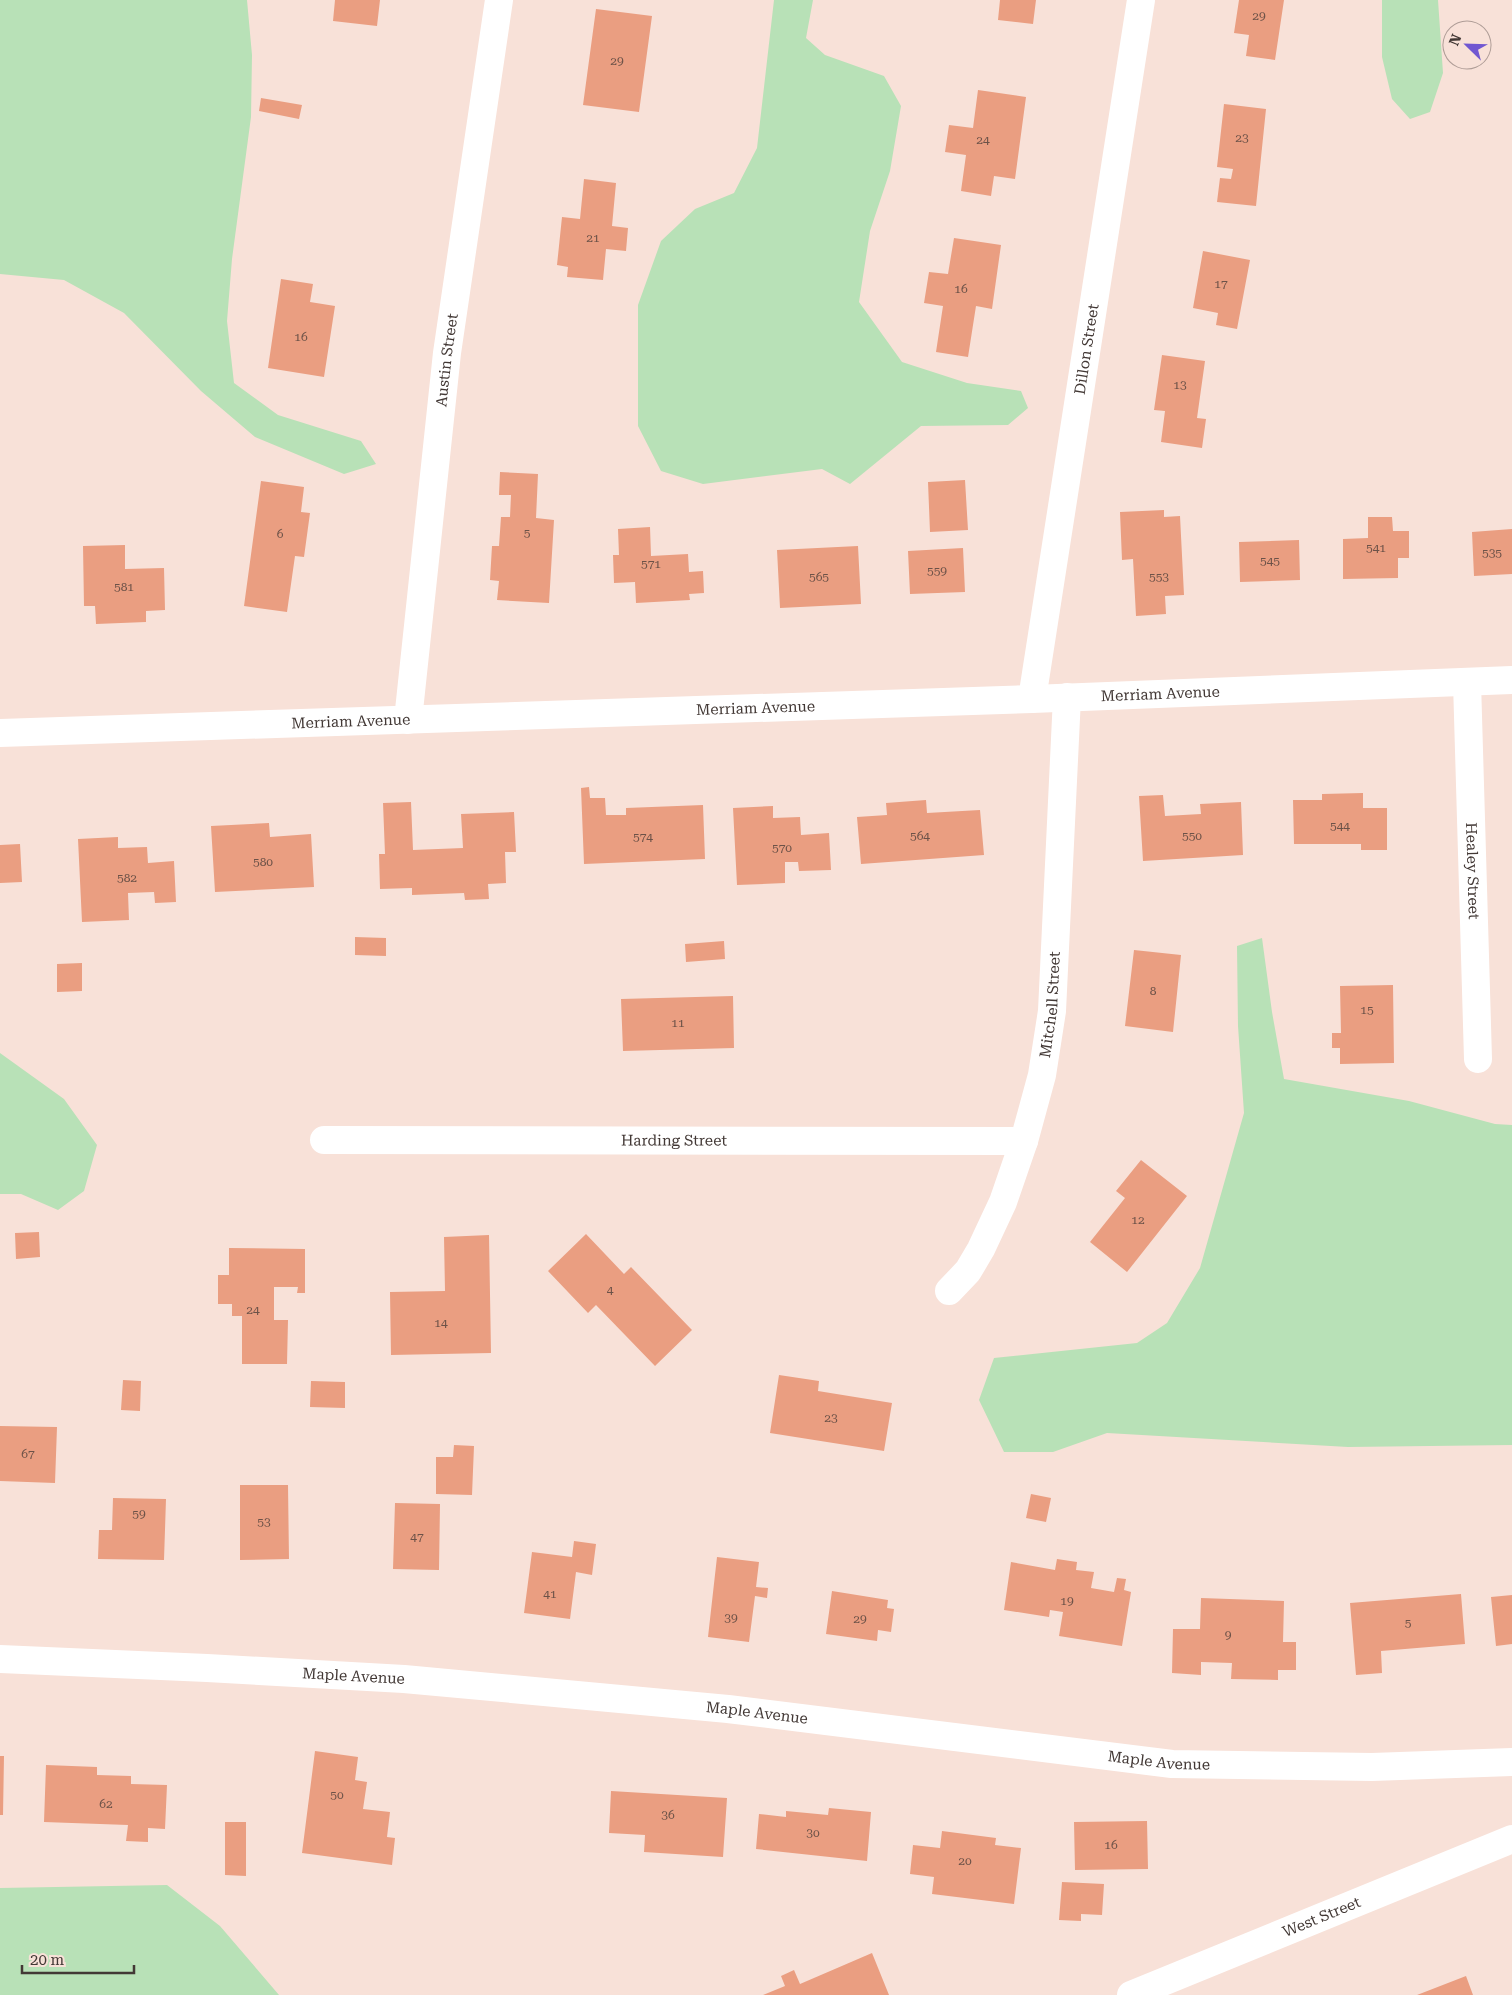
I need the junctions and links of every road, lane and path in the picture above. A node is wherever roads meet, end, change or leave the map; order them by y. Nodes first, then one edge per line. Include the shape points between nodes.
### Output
1 (499, 0) edge
2 (1141, 0) edge
3 (1512, 680) edge
4 (1467, 682) junction
5 (1067, 698) junction
6 (1032, 699) junction
7 (408, 720) junction
8 (0, 733) edge
9 (1478, 1059) dead end
10 (324, 1140) dead end
11 (1024, 1141) junction
12 (949, 1291) dead end
13 (0, 1660) edge
14 (1512, 1762) edge
15 (1512, 1839) edge
16 (1131, 1995) edge

1 - 7 street, Austin Street via 446,353
2 - 6 street, Dillon Street
3 - 4 street, Merriam Avenue
4 - 5 street, Merriam Avenue
4 - 9 street, Healey Street
5 - 6 street, Merriam Avenue
5 - 11 street, Mitchell Street via 1052,1011 1042,1075
6 - 7 street, Merriam Avenue
7 - 8 street, Merriam Avenue
10 - 11 street, Harding Street
11 - 12 street, Mitchell Street via 1003,1202 981,1249 968,1271
13 - 14 street, Maple Avenue via 404,1679 728,1709 1172,1764 1372,1767
15 - 16 street, West Street

